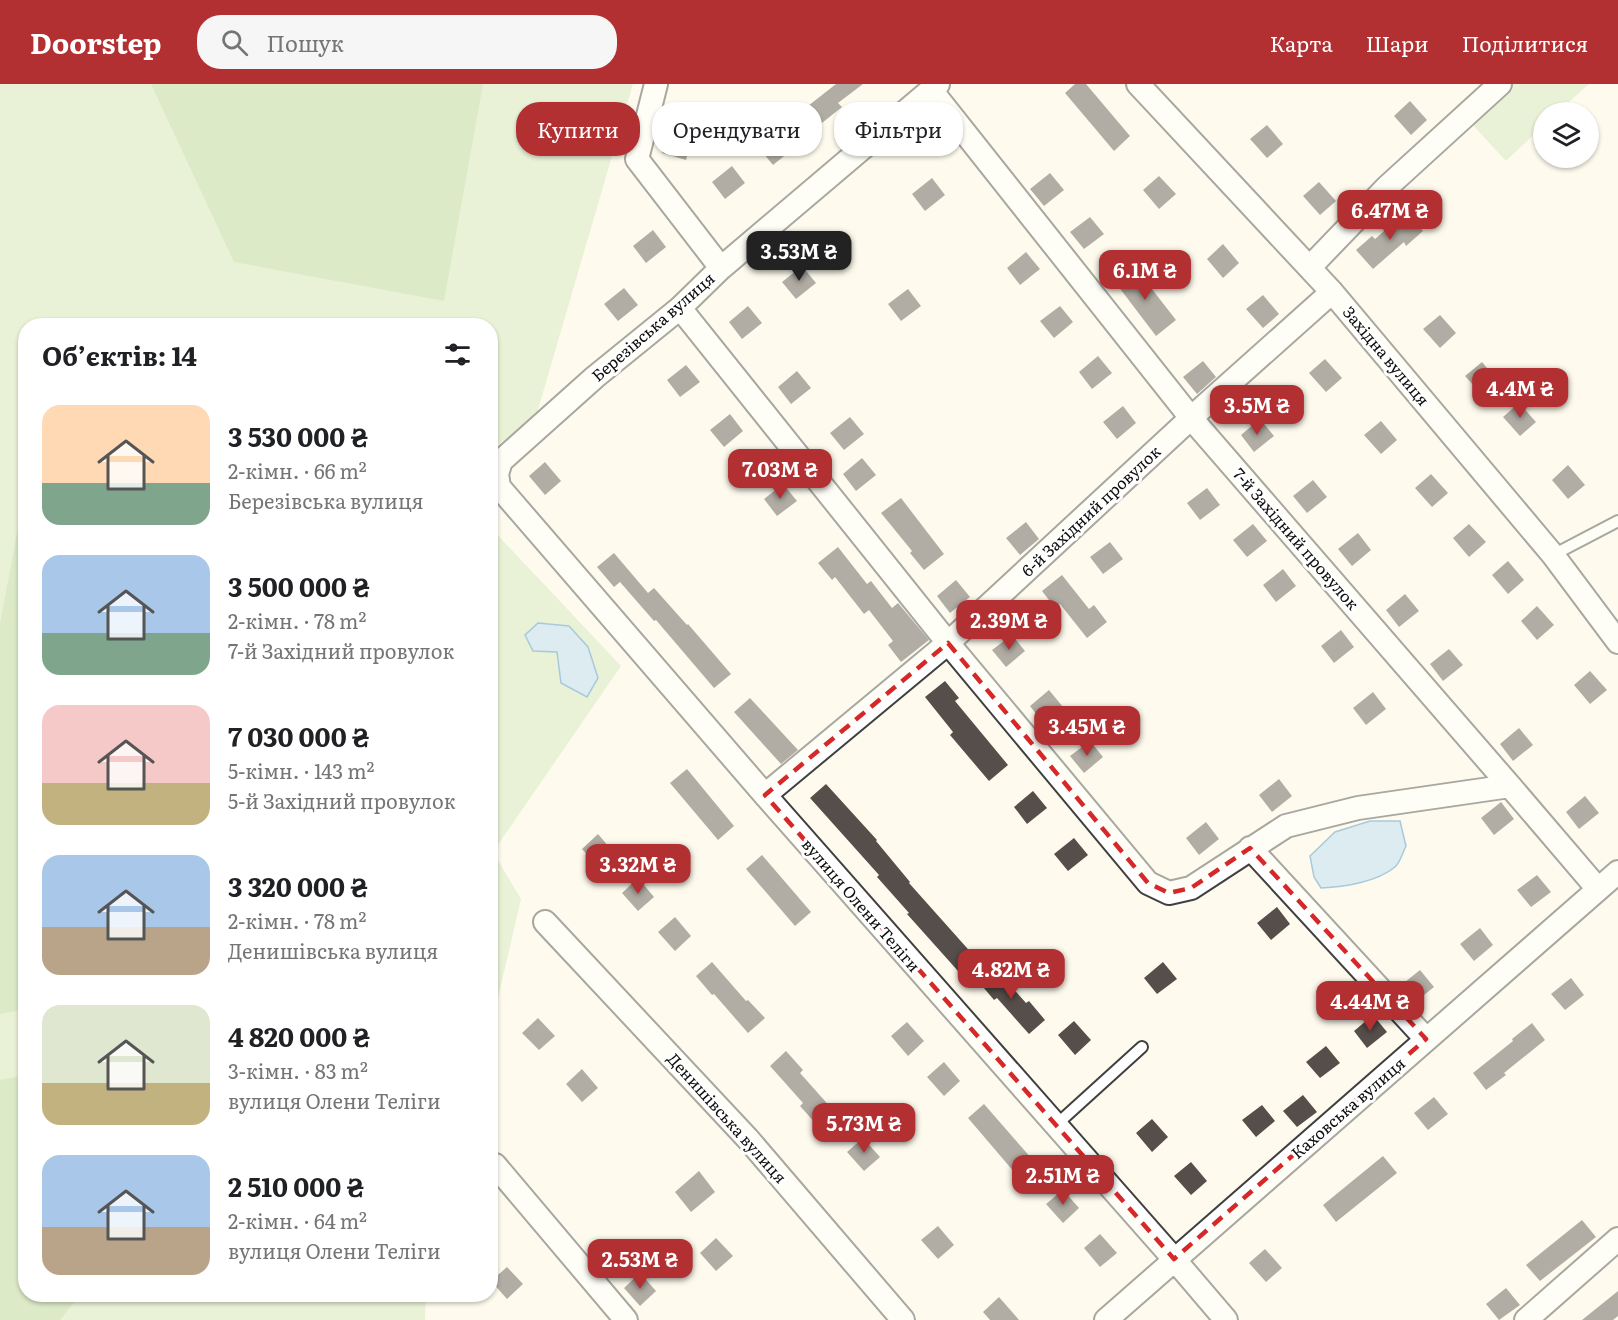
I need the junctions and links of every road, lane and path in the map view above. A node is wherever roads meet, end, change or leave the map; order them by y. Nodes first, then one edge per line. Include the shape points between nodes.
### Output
1 (656, 84) edge
2 (1138, 84) edge
3 (1500, 84) edge
4 (934, 87) edge
5 (1310, 267) junction
6 (721, 268) junction
7 (1332, 292) junction
8 (680, 308) junction
9 (1191, 418) junction
10 (498, 471) edge
11 (498, 480) edge
12 (499, 487) joint
13 (1618, 521) edge
14 (1553, 555) junction
15 (1618, 642) edge
16 (948, 643) junction
17 (1510, 786) junction
18 (765, 795) junction
19 (1250, 848) junction
20 (1618, 872) edge
21 (1598, 889) junction
22 (545, 922) dead end
23 (1426, 1039) junction
24 (1142, 1047) dead end
25 (1056, 1125) junction
26 (498, 1169) edge
27 (1618, 1239) edge
28 (1174, 1259) junction
29 (626, 1320) edge
30 (903, 1320) edge
31 (1106, 1320) edge
32 (1226, 1320) edge
33 (1526, 1320) edge

1 - 6 street via 637,159
2 - 5 street, Західна вулиця
3 - 5 street via 1387,188
4 - 6 street, Березівська вулиця
4 - 9 street, 7-й Західний провулок
5 - 7 street, Західна вулиця
6 - 8 street, Березівська вулиця
7 - 9 street, 6-й Західний провулок
7 - 14 street, Західна вулиця
8 - 10 street, Березівська вулиця via 595,376 501,461
8 - 16 street
9 - 16 street, 6-й Західний провулок
9 - 17 street, 7-й Західний провулок
11 - 12 street, Березівська вулиця
12 - 18 street, вулиця Олени Теліги
13 - 14 lane
14 - 15 street, Західна вулиця
16 - 18 street, 6-й Західний провулок
16 - 19 street via 1148,883 1169,893 1191,888
17 - 19 street via 1358,808 1286,826
17 - 21 street, 7-й Західний провулок
18 - 25 street, вулиця Олени Теліги
19 - 23 street
20 - 21 street, Каховська вулиця
21 - 23 street, Каховська вулиця
22 - 30 street, Денишівська вулиця via 748,1139
23 - 28 street, Каховська вулиця
24 - 25 lane
25 - 28 street, вулиця Олени Теліги
26 - 29 street
27 - 33 street
28 - 31 street, Каховська вулиця
28 - 32 street, вулиця Олени Теліги

